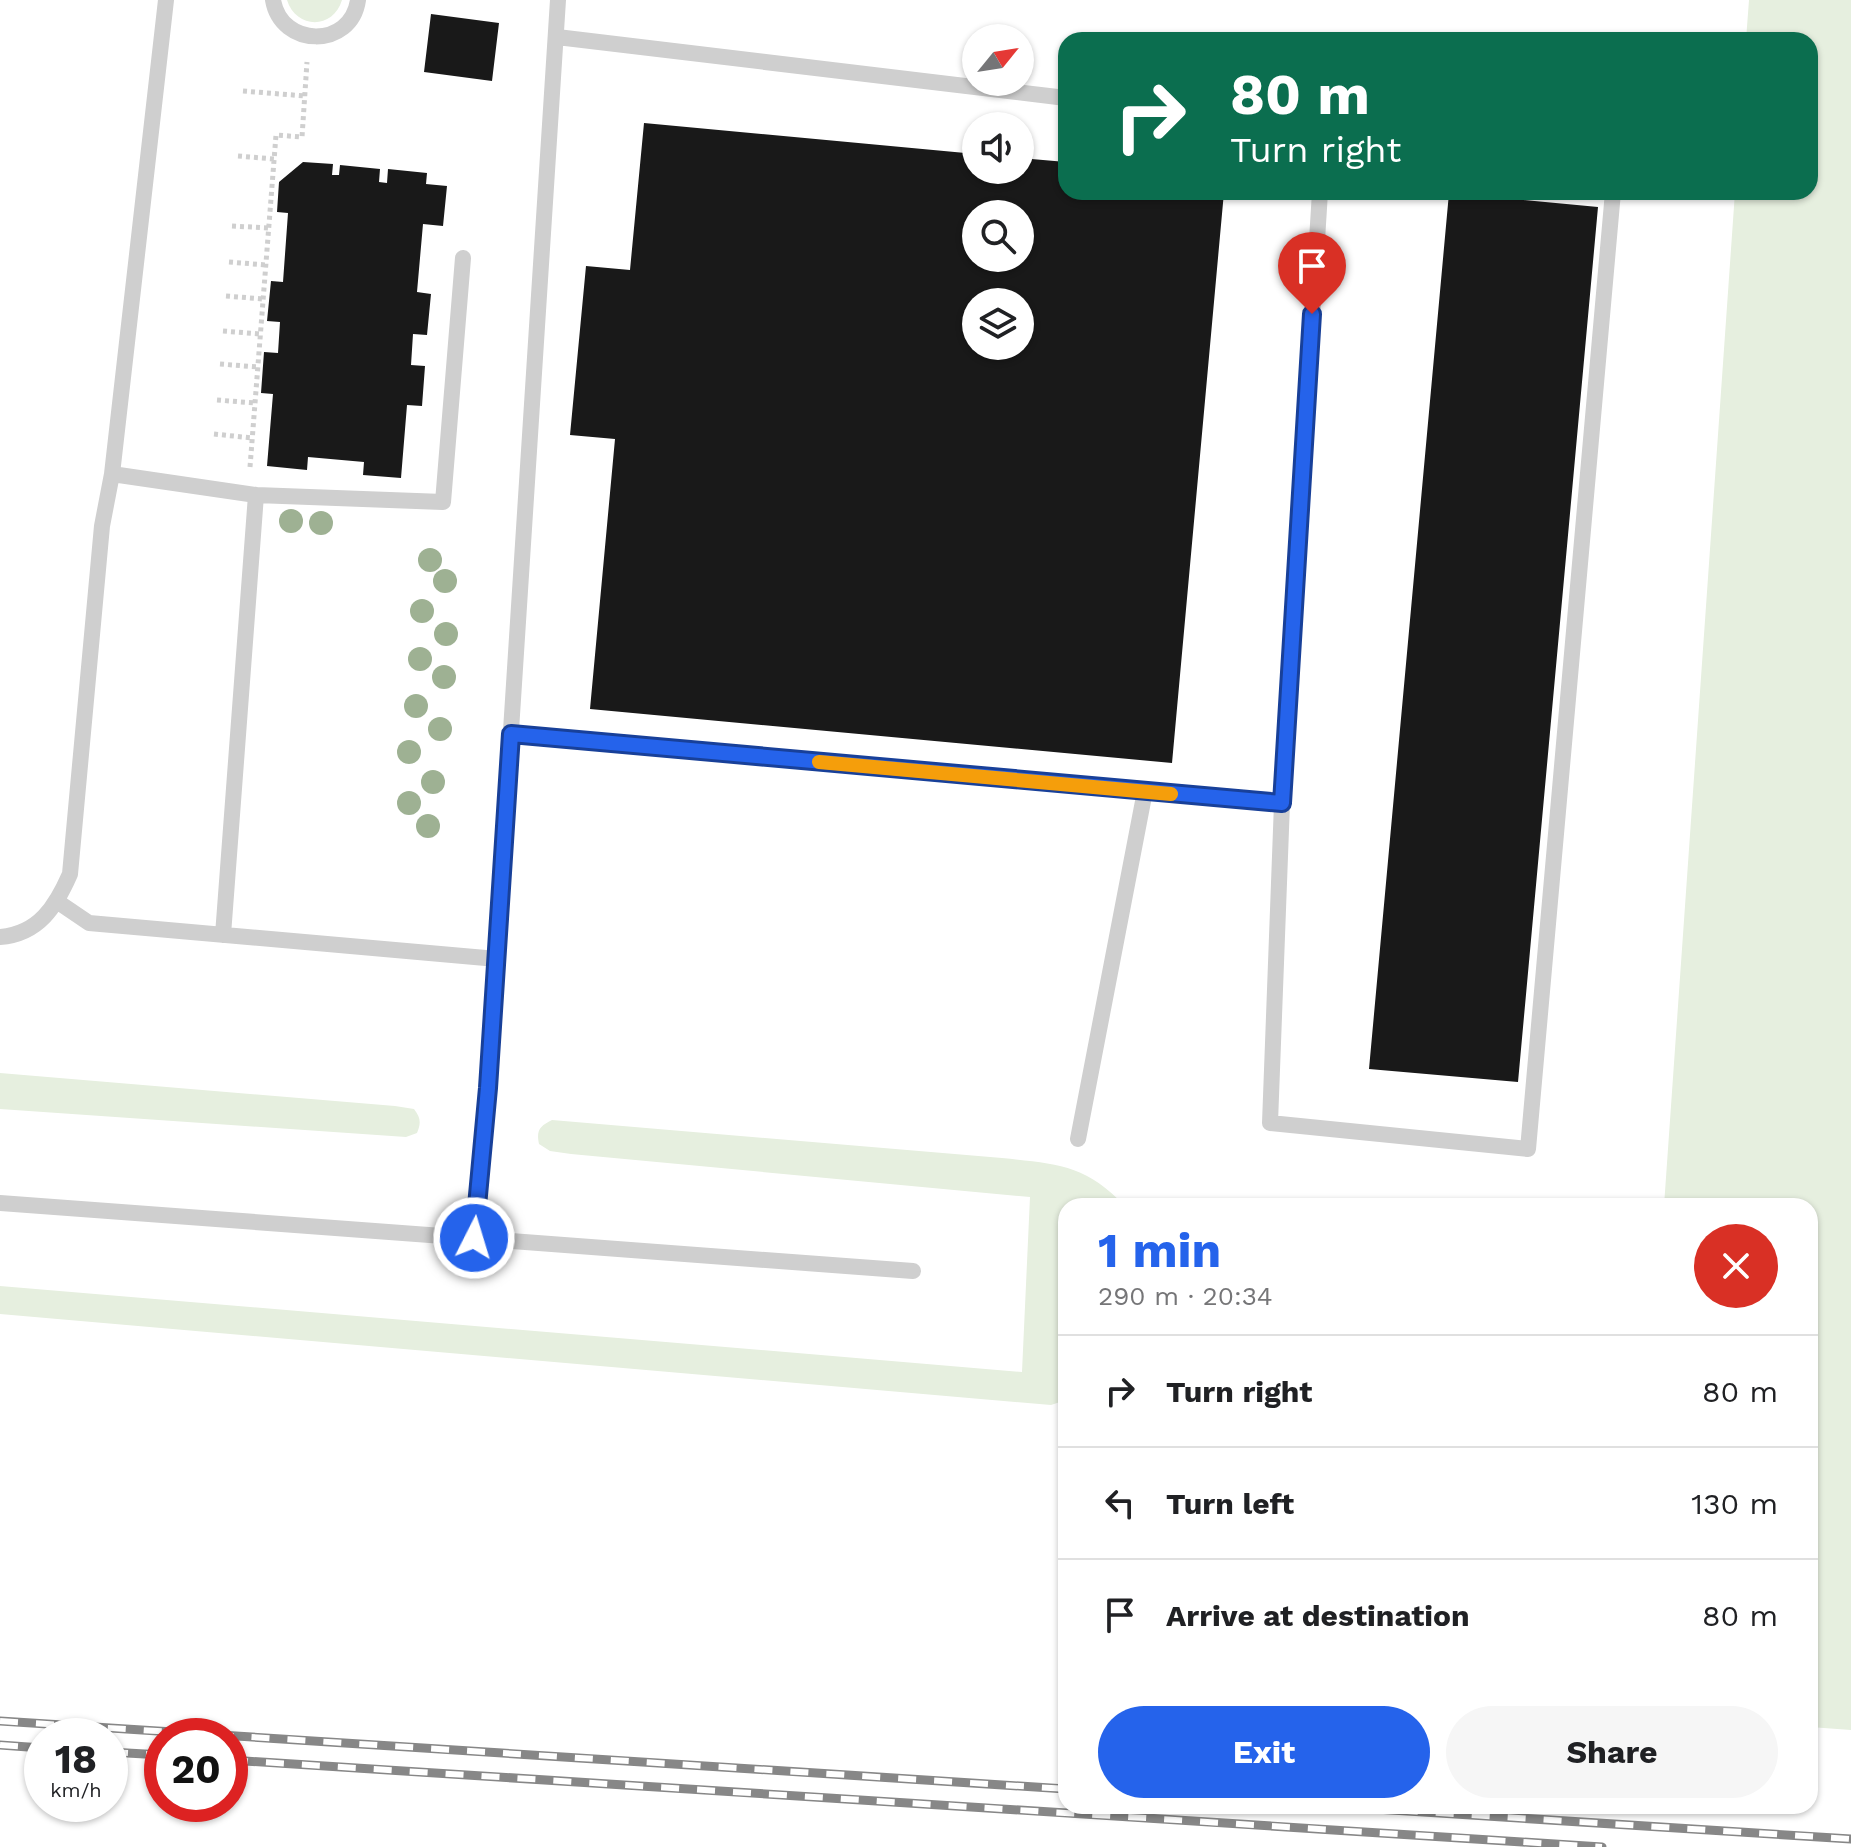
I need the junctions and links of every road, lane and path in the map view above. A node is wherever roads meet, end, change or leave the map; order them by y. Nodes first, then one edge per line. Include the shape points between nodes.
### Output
1 (166, 0) edge
2 (273, 0) edge
3 (358, 0) edge
4 (558, 0) edge
5 (557, 37) junction
6 (309, 38) junction
7 (243, 91) dead end
8 (305, 96) junction
9 (1058, 97) edge
10 (238, 156) dead end
11 (274, 159) junction
12 (1320, 200) edge
13 (1612, 200) edge
14 (232, 226) dead end
15 (269, 228) junction
16 (463, 258) dead end
17 (229, 262) dead end
18 (266, 265) junction
19 (226, 296) dead end
20 (263, 299) junction
21 (223, 331) dead end
22 (260, 334) junction
23 (220, 364) dead end
24 (258, 367) junction
25 (217, 400) dead end
26 (255, 403) junction
27 (214, 434) dead end
28 (252, 438) junction
29 (112, 474) junction
30 (252, 495) junction
31 (511, 734) junction
32 (1145, 791) junction
33 (1282, 803) junction
34 (58, 902) junction
35 (223, 935) junction
36 (0, 937) edge
37 (497, 959) junction
38 (1078, 1139) dead end
39 (0, 1203) edge
40 (474, 1238) junction
41 (913, 1271) dead end

1 - 29 lane
2 - 6 lane via 282,23
3 - 6 lane via 349,22 337,32
4 - 5 lane
5 - 9 lane
5 - 31 lane
6 - 8 path
7 - 8 path
8 - 11 path via 302,137 276,135
10 - 11 path
11 - 15 path
12 - 33 lane
13 - 33 lane via 1528,1149 1270,1123
14 - 15 path
15 - 18 path
16 - 30 lane via 443,502
17 - 18 path
18 - 20 path
19 - 20 path
20 - 22 path
21 - 22 path
22 - 24 path
23 - 24 path
24 - 26 path
25 - 26 path
26 - 28 path
27 - 28 path
28 - 30 path
29 - 30 lane
29 - 34 lane via 102,526 70,874
30 - 35 lane
31 - 32 lane
31 - 37 lane
32 - 33 lane
32 - 38 lane
34 - 35 lane via 89,923
34 - 36 lane via 41,922
35 - 37 lane
37 - 40 lane
39 - 40 lane
40 - 41 lane

